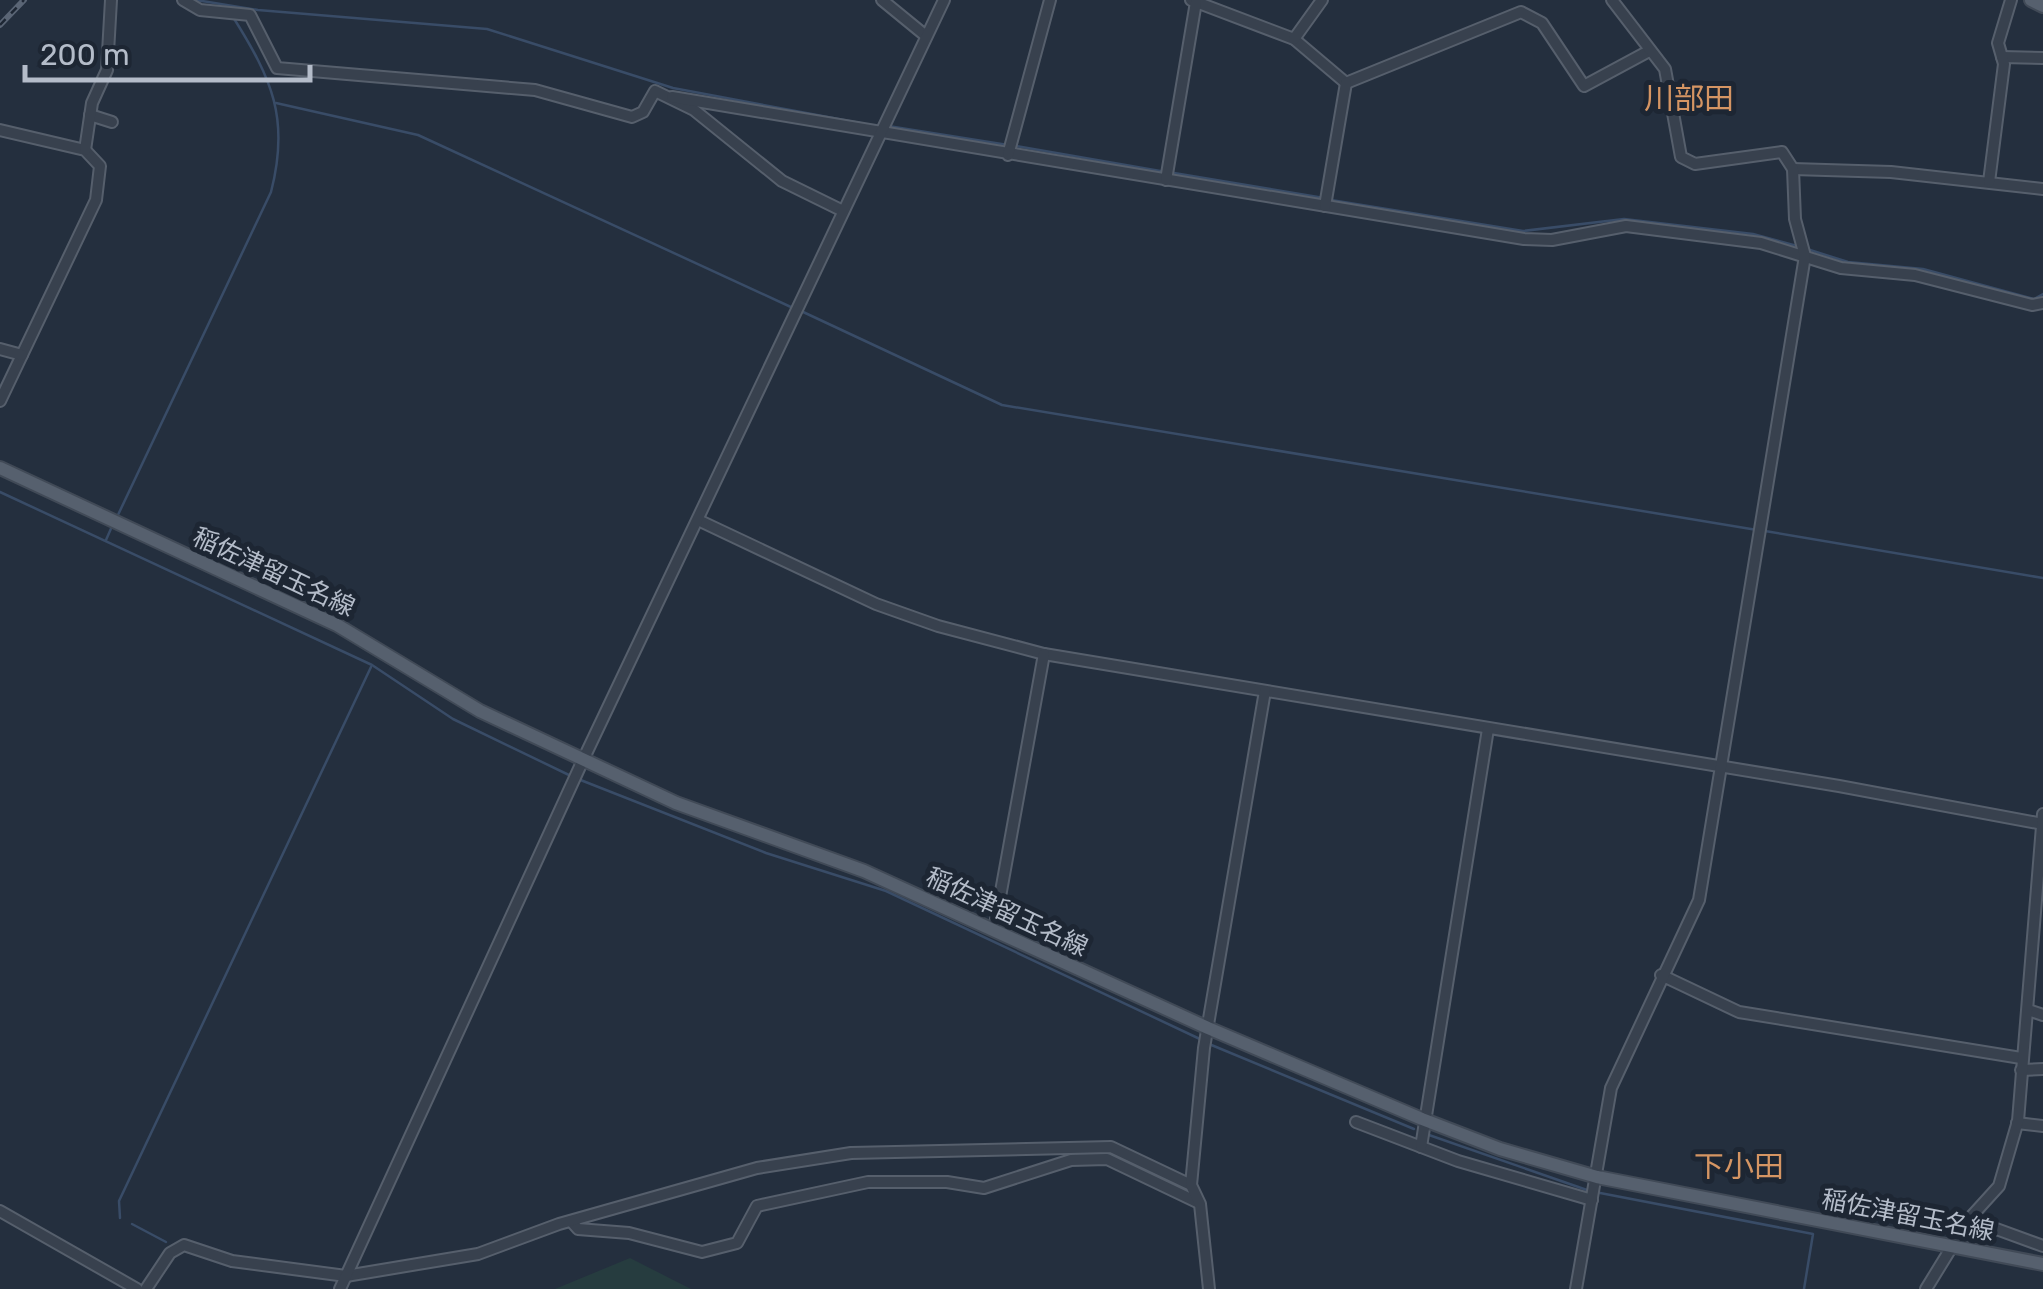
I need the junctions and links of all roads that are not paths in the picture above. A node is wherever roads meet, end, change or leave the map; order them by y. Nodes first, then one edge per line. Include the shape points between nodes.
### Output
1 (110, 0) edge
2 (183, 0) edge
3 (882, 0) edge
4 (944, 0) edge
5 (1050, 0) edge
6 (1322, 0) edge
7 (1612, 0) edge
8 (2011, 0) edge
9 (2031, 0) edge
10 (1194, 1) edge
11 (2043, 6) edge
12 (926, 36) junction
13 (1294, 39) junction
14 (1650, 51) junction
15 (2002, 57) junction
16 (2043, 58) edge
17 (1346, 83) junction
18 (672, 98) junction
19 (90, 115) junction
20 (112, 122) dead end
21 (0, 130) edge
22 (880, 133) junction
23 (85, 150) junction
24 (1009, 153) junction
25 (1793, 170) junction
26 (1166, 179) junction
27 (1989, 182) junction
28 (2043, 189) edge
29 (1325, 206) junction
30 (843, 211) junction
31 (1804, 256) junction
32 (2043, 304) edge
33 (0, 349) edge
34 (22, 354) junction
35 (0, 400) edge
36 (0, 468) edge
37 (698, 520) junction
38 (1044, 654) junction
39 (1265, 692) junction
40 (1488, 729) junction
41 (1721, 766) junction
42 (578, 770) junction
43 (2042, 820) edge
44 (2039, 919) edge
45 (994, 930) junction
46 (1662, 975) junction
47 (2028, 1010) junction
48 (2043, 1014) edge
49 (1207, 1032) junction
50 (2021, 1064) junction
51 (2043, 1069) edge
52 (1422, 1119) junction
53 (1356, 1122) dead end
54 (2017, 1123) junction
55 (2043, 1126) edge
56 (1421, 1147) junction
57 (1597, 1178) junction
58 (1191, 1185) junction
59 (1592, 1200) junction
60 (1199, 1203) junction
61 (0, 1211) edge
62 (1969, 1219) junction
63 (571, 1221) junction
64 (1952, 1246) junction
65 (2043, 1246) edge
66 (2043, 1264) edge
67 (346, 1276) junction
68 (136, 1289) edge
69 (146, 1289) edge
70 (340, 1289) edge
71 (1210, 1289) edge
72 (1576, 1289) edge
73 (1926, 1289) edge

1 - 19 street via 107,70
2 - 18 street via 200,10 250,15 277,68 535,90 632,117 655,92
3 - 12 street
4 - 12 street
5 - 24 street
6 - 13 street
7 - 14 street
8 - 15 street via 1998,44
9 - 11 main road
10 - 13 street
10 - 26 street
12 - 22 street
13 - 17 street
14 - 17 street via 1584,86 1542,23 1520,12
14 - 25 street via 1665,70 1681,157 1695,164 1782,152
15 - 16 street
15 - 27 street
17 - 29 street
18 - 22 street
18 - 30 street via 782,181
19 - 20 street
19 - 23 street
21 - 23 street
22 - 24 street
22 - 30 street
23 - 34 street via 100,166 96,200
24 - 26 street
25 - 27 street
25 - 31 street
26 - 29 street
27 - 28 street
29 - 31 street via 1524,239 1626,226 1761,243
30 - 37 street
31 - 32 street
31 - 41 street
33 - 34 street
34 - 35 street
36 - 42 main road, 稲佐津留玉名線 via 337,625
37 - 38 street via 876,604
37 - 42 street
38 - 39 street
38 - 45 street
39 - 40 street
39 - 49 street
40 - 41 street
40 - 52 street
41 - 43 street
41 - 46 street via 1699,900
42 - 45 main road, 稲佐津留玉名線 via 864,871
42 - 67 street
43 - 44 street
44 - 47 street
45 - 49 main road, 稲佐津留玉名線
46 - 50 street via 1738,1012
46 - 57 street via 1611,1088
47 - 48 street
47 - 50 street
49 - 52 main road, 稲佐津留玉名線
49 - 58 street
50 - 51 street
50 - 54 street
52 - 56 street
52 - 57 main road, 稲佐津留玉名線
53 - 56 street
54 - 55 street
54 - 62 street via 1998,1186
56 - 59 street
57 - 59 street
57 - 64 main road, 稲佐津留玉名線
58 - 60 street
58 - 63 street via 1110,1147 850,1152 757,1168
59 - 72 street
60 - 63 street via 1108,1159 1071,1160 984,1188 868,1182 756,1206 737,1244 702,1252 629,1233 578,1230
60 - 71 street
61 - 68 street
62 - 64 street
62 - 65 street
63 - 67 street via 478,1254
64 - 66 main road, 稲佐津留玉名線
64 - 73 street
67 - 69 street via 232,1261 184,1245 170,1253
67 - 70 street

